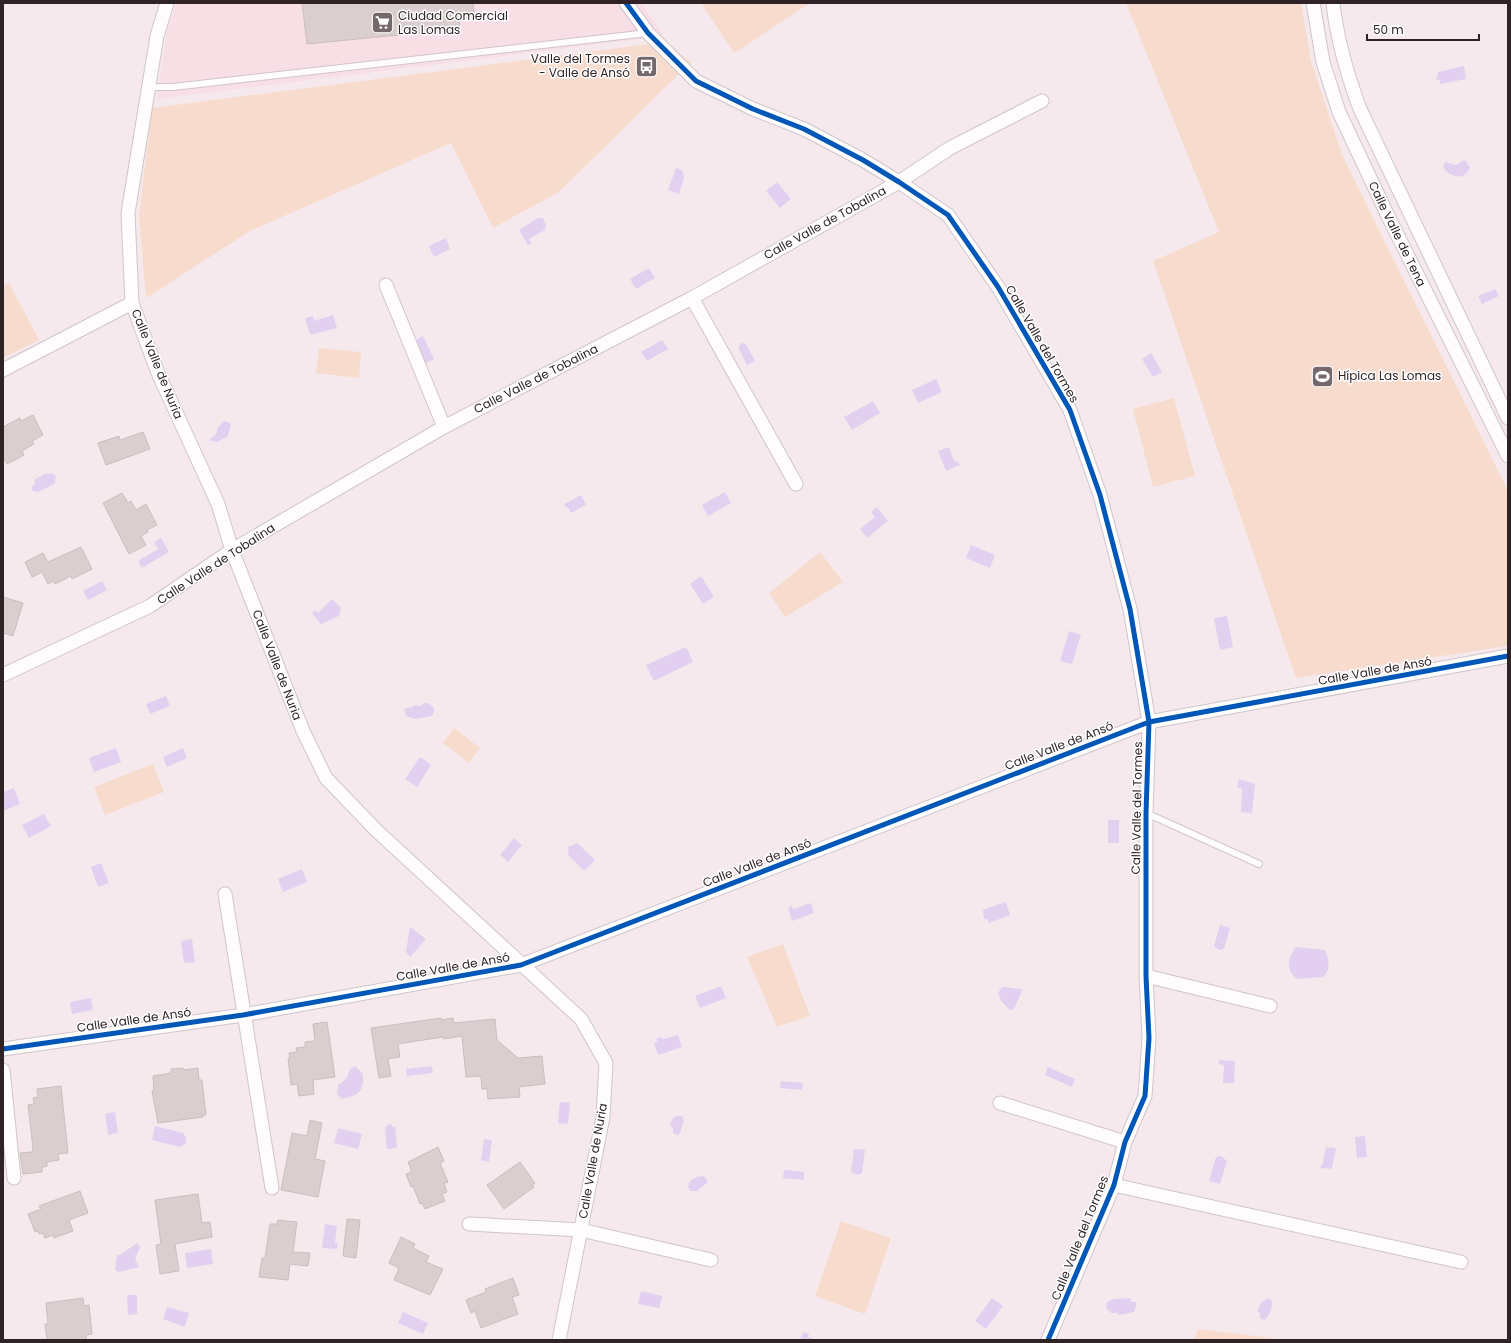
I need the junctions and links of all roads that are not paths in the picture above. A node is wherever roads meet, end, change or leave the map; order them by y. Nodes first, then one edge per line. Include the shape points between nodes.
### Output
1 (167, 3) edge
2 (626, 3) edge
3 (1313, 3) edge
4 (1332, 3) edge
5 (648, 33) junction
6 (148, 87) junction
7 (1042, 101) dead end
8 (899, 182) junction
9 (386, 285) dead end
10 (692, 298) junction
11 (132, 303) junction
12 (3, 370) edge
13 (1508, 418) edge
14 (444, 427) junction
15 (1508, 456) edge
16 (796, 484) dead end
17 (232, 550) junction
18 (1508, 656) edge
19 (3, 675) edge
20 (1149, 722) junction
21 (1146, 813) junction
22 (1259, 864) dead end
23 (225, 894) dead end
24 (521, 965) junction
25 (1146, 976) junction
26 (1270, 1006) dead end
27 (243, 1015) junction
28 (3, 1049) edge
29 (3, 1070) edge
30 (1000, 1103) dead end
31 (1125, 1142) junction
32 (14, 1178) dead end
33 (1114, 1185) junction
34 (272, 1188) dead end
35 (469, 1224) dead end
36 (581, 1230) junction
37 (711, 1260) dead end
38 (1461, 1262) dead end
39 (559, 1340) edge
40 (1048, 1340) edge

1 - 6 street, Calle Valle de Nuria via 157,36
2 - 5 street, Calle Valle del Tormes
3 - 15 street, Calle Valle de Tena via 1323,62 1339,112
4 - 13 street, Calle Valle de Tena via 1338,44 1360,109
5 - 6 lane via 173,88
5 - 8 street, Calle Valle del Tormes via 696,81 753,109 804,129
6 - 11 street, Calle Valle de Nuria via 128,213
7 - 8 street, Calle Valle de Tobalina via 950,148
8 - 10 street, Calle Valle de Tobalina
8 - 20 street, Calle Valle del Tormes via 948,215 998,287 1070,410 1100,495 1130,609
9 - 14 street
10 - 14 street, Calle Valle de Tobalina
10 - 16 street
11 - 12 street
11 - 17 street, Calle Valle de Nuria via 158,373 218,504
14 - 17 street, Calle Valle de Tobalina
17 - 19 street, Calle Valle de Tobalina via 150,606
17 - 24 street, Calle Valle de Nuria via 303,731 326,778 376,830
18 - 20 street, Calle Valle de Ansó
20 - 21 street, Calle Valle del Tormes
20 - 24 street, Calle Valle de Ansó
21 - 22 lane
21 - 25 street, Calle Valle del Tormes
23 - 27 street
24 - 27 street, Calle Valle de Ansó
24 - 36 street, Calle Valle de Nuria via 581,1019 606,1063 603,1117
25 - 26 street
25 - 31 street, Calle Valle del Tormes via 1149,1038 1145,1096
27 - 28 street, Calle Valle de Ansó
27 - 34 street
29 - 32 street
30 - 31 street
31 - 33 street, Calle Valle del Tormes
33 - 38 street, Calle Valle del Tormes
33 - 40 street, Calle Valle del Tormes
35 - 36 street, Calle Valle de Nuria
36 - 37 street, Calle Valle de Nuria
36 - 39 street, Calle Valle de Nuria

